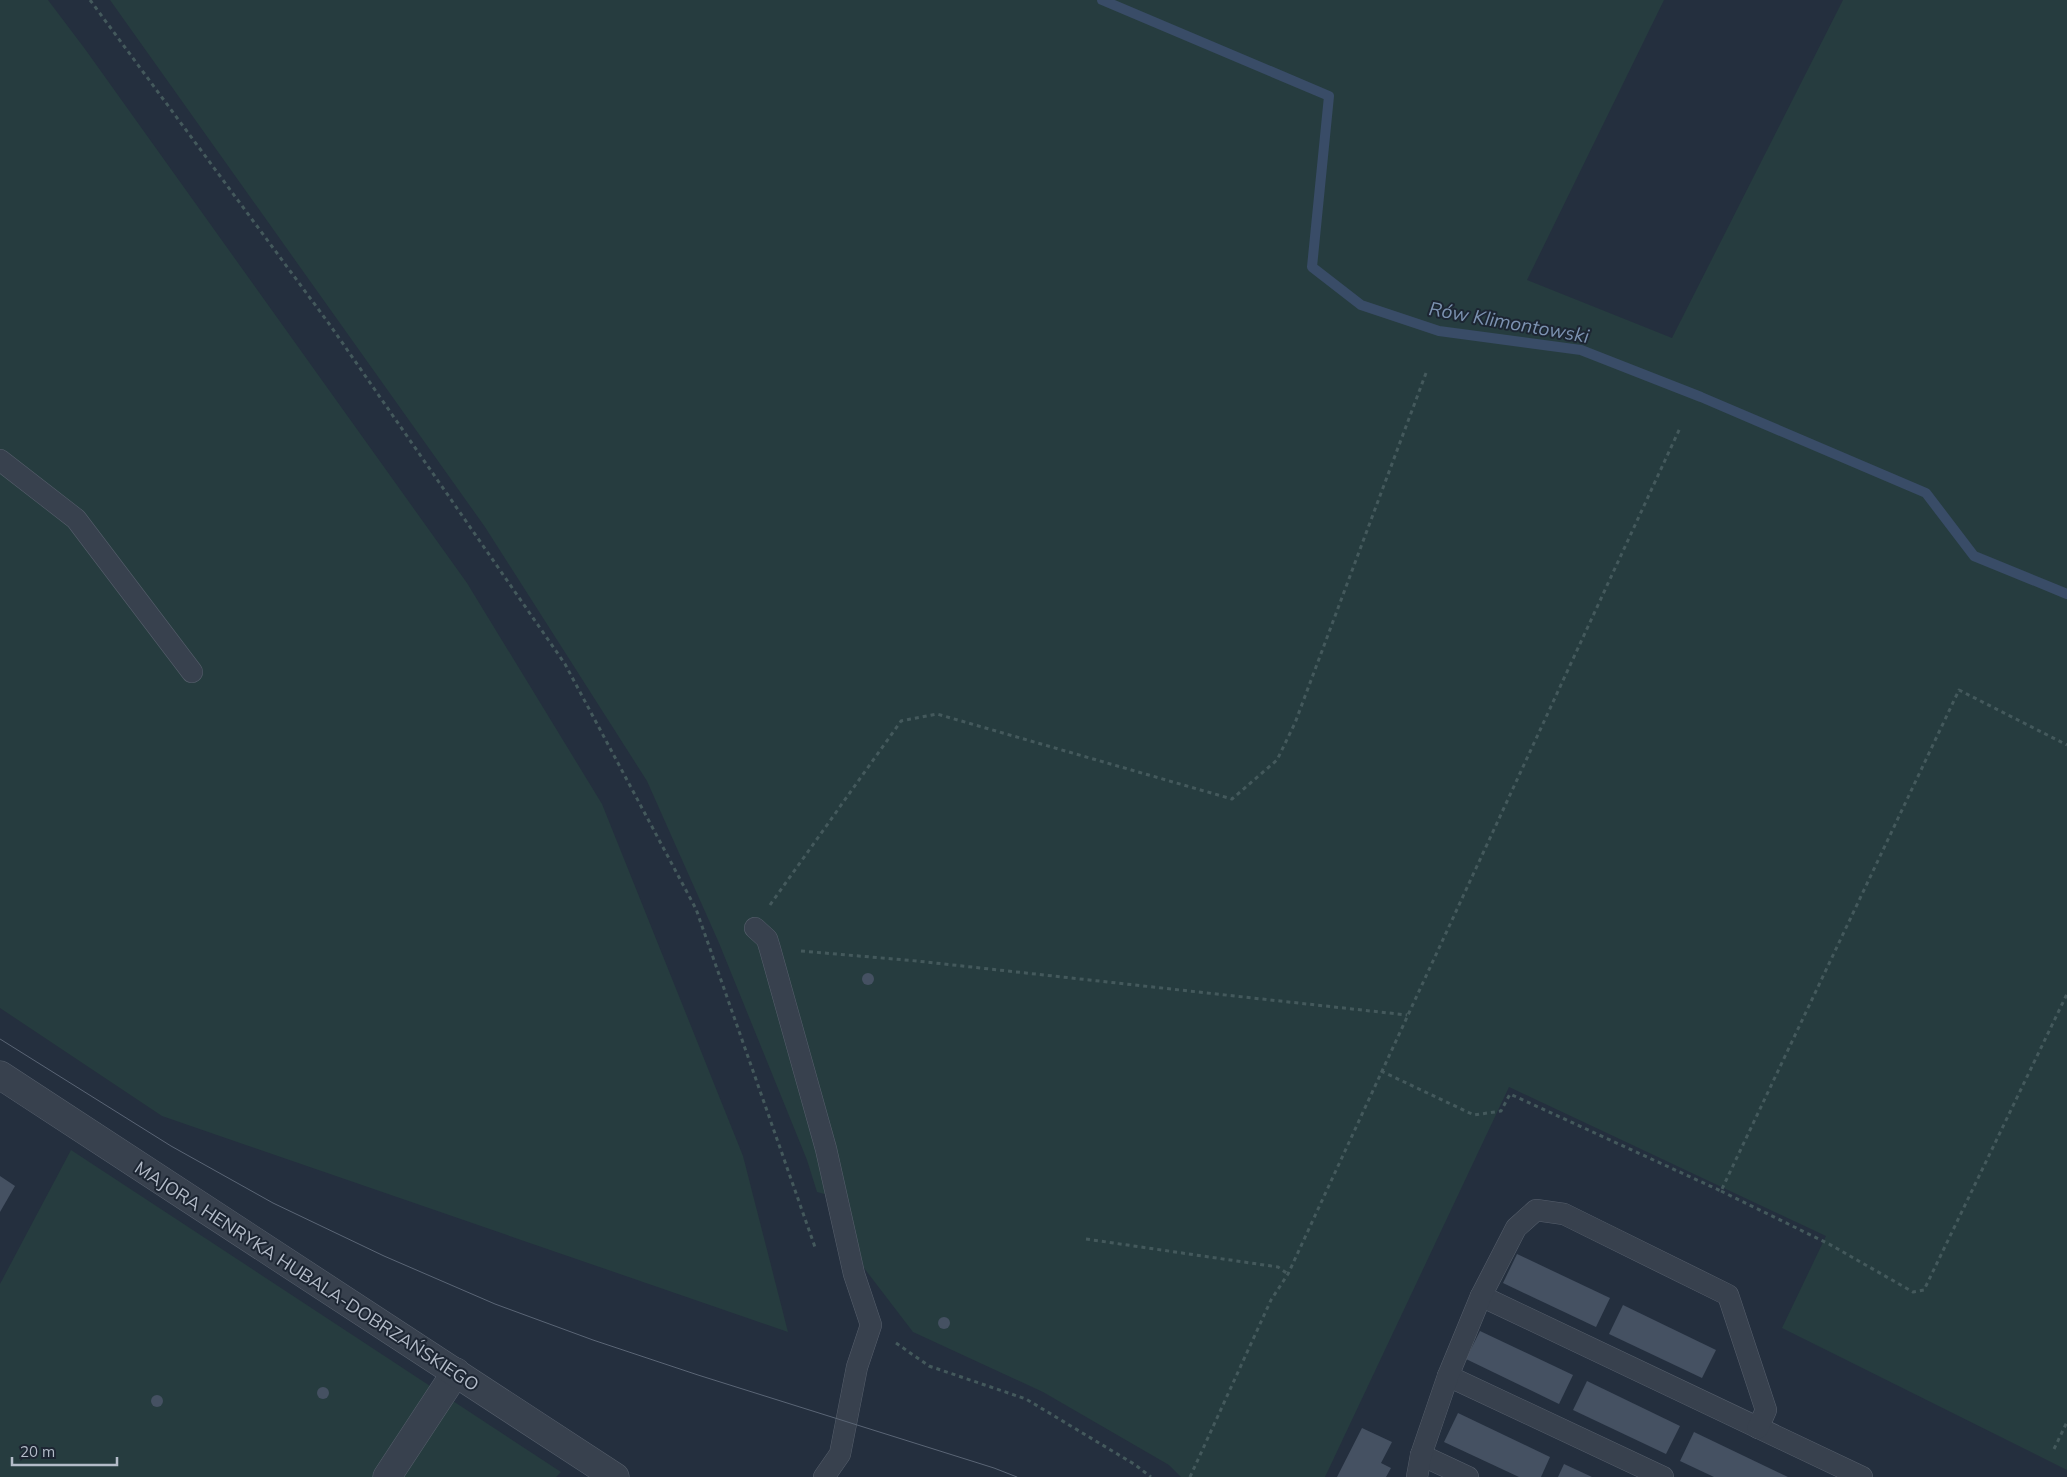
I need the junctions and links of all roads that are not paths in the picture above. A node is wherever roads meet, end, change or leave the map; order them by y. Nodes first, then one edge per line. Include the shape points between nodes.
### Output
1 (0, 460) edge
2 (192, 672) dead end
3 (754, 928) road end
4 (0, 1075) edge
5 (1481, 1296) junction
6 (456, 1372) junction
7 (1448, 1376) junction
8 (1758, 1428) junction
9 (1421, 1455) junction
10 (387, 1477) edge
11 (615, 1477) edge
12 (824, 1477) edge
13 (1418, 1477) edge
14 (1468, 1477) edge
15 (1663, 1477) edge
16 (1862, 1477) edge

1 - 2 lane via 76,519
3 - 12 lane via 767,939 770,949 826,1149 854,1274 870,1325 857,1367 840,1454
4 - 6 street, MAJORA HENRYKA HUBALA-DOBRZAŃSKIEGO
5 - 7 lane
5 - 8 lane
5 - 8 lane via 1516,1228 1536,1210 1564,1214 1728,1295 1766,1410
6 - 10 street
6 - 11 street, MAJORA HENRYKA HUBALA-DOBRZAŃSKIEGO
7 - 9 lane
7 - 15 lane
8 - 16 lane
9 - 13 lane
9 - 14 lane

